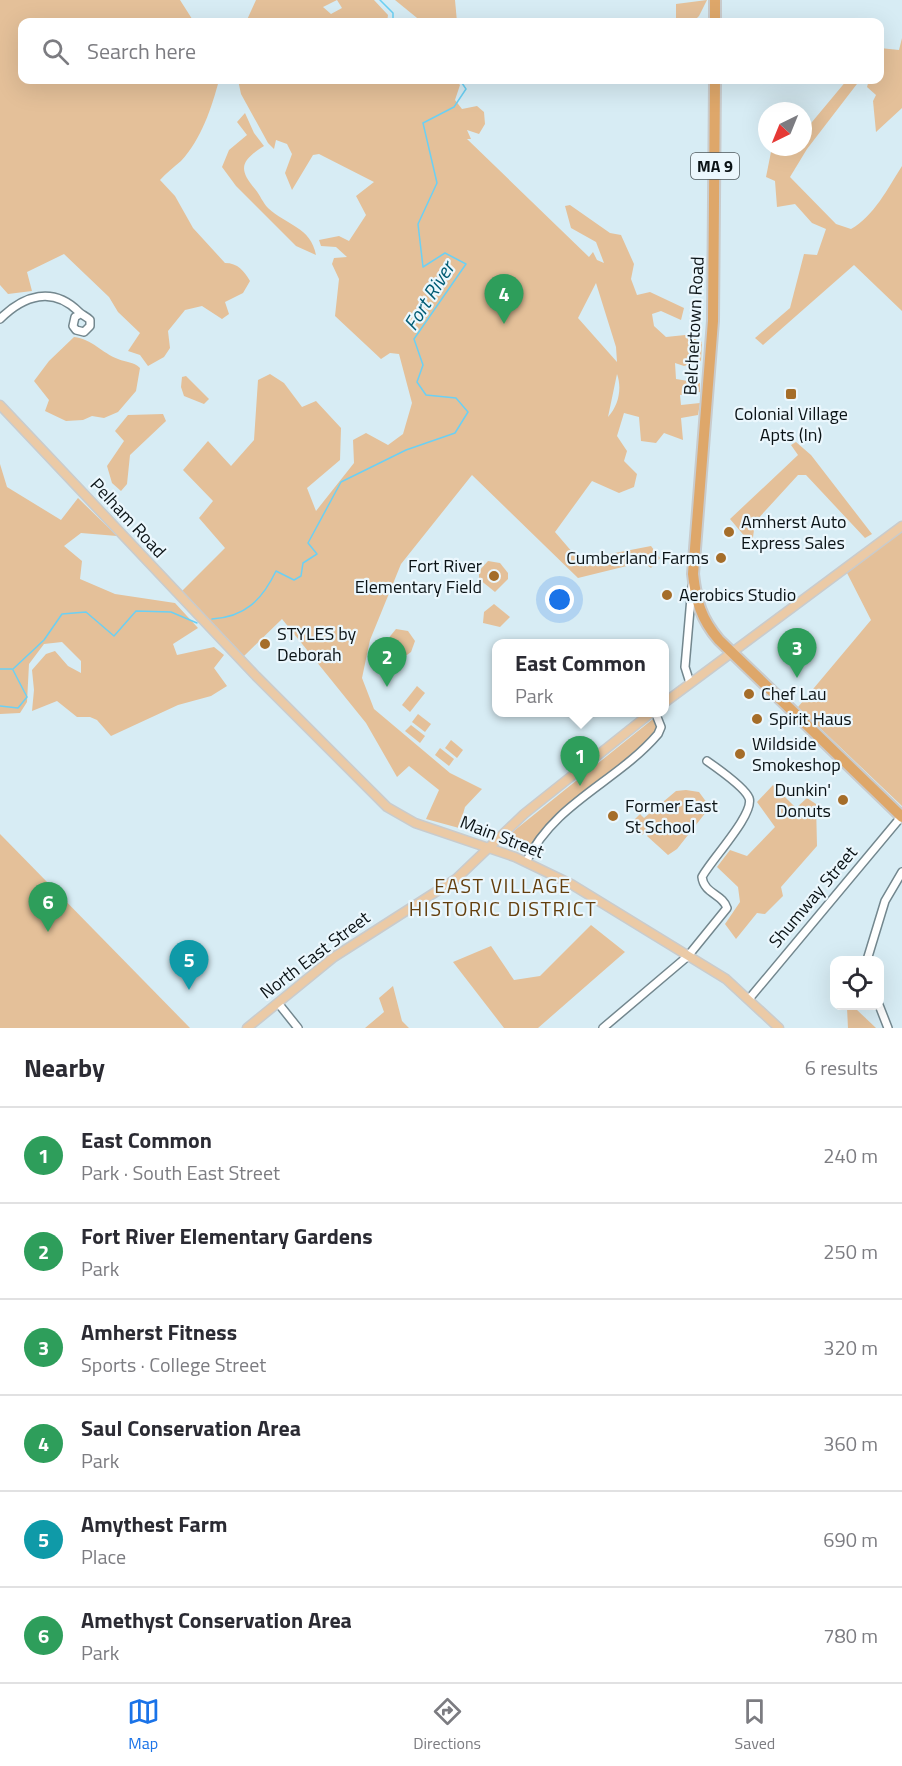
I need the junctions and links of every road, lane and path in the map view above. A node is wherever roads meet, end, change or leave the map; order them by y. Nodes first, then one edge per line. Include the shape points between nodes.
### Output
1 (715, 0) edge
2 (715, 18) edge
3 (715, 84) edge
4 (80, 314) dead end
5 (0, 319) edge
6 (0, 405) edge
7 (902, 526) edge
8 (693, 574) junction
9 (732, 652) junction
10 (234, 653) joint
11 (690, 683) junction
12 (669, 699) edge
13 (647, 717) edge
14 (656, 717) edge
15 (707, 761) dead end
16 (902, 817) edge
17 (490, 848) junction
18 (526, 862) junction
19 (902, 872) edge
20 (688, 956) junction
21 (868, 956) edge
22 (749, 999) junction
23 (278, 1003) junction
24 (881, 1010) edge
25 (248, 1028) edge
26 (298, 1028) edge
27 (603, 1028) edge
28 (779, 1028) edge
29 (888, 1028) edge

1 - 2 highway
3 - 8 highway, Belchertown Road / MA 9 via 713,321
4 - 5 street via 69,303 38,297 18,303
6 - 10 main road, Pelham Road
7 - 9 main road
8 - 9 highway, Belchertown Road / MA 9 via 701,616
8 - 11 street, Belchertown Road via 685,655
9 - 11 main road
9 - 16 highway, MA 9
10 - 17 main road, Main Street via 387,807 415,823
11 - 12 main road
13 - 17 main road, North East Street via 530,810
14 - 18 street via 661,727 653,741 557,817 538,839
15 - 20 street via 746,794 750,803 702,877 705,887 727,908
16 - 22 street, Shumway Street
17 - 18 main road, Main Street
17 - 23 main road, North East Street via 456,879 365,935
18 - 20 main road, Main Street via 578,888
19 - 21 street via 885,901
20 - 22 main road, Main Street via 726,979
20 - 27 street
22 - 28 main road, Main Street
23 - 25 main road, North East Street
23 - 26 street
24 - 29 street

